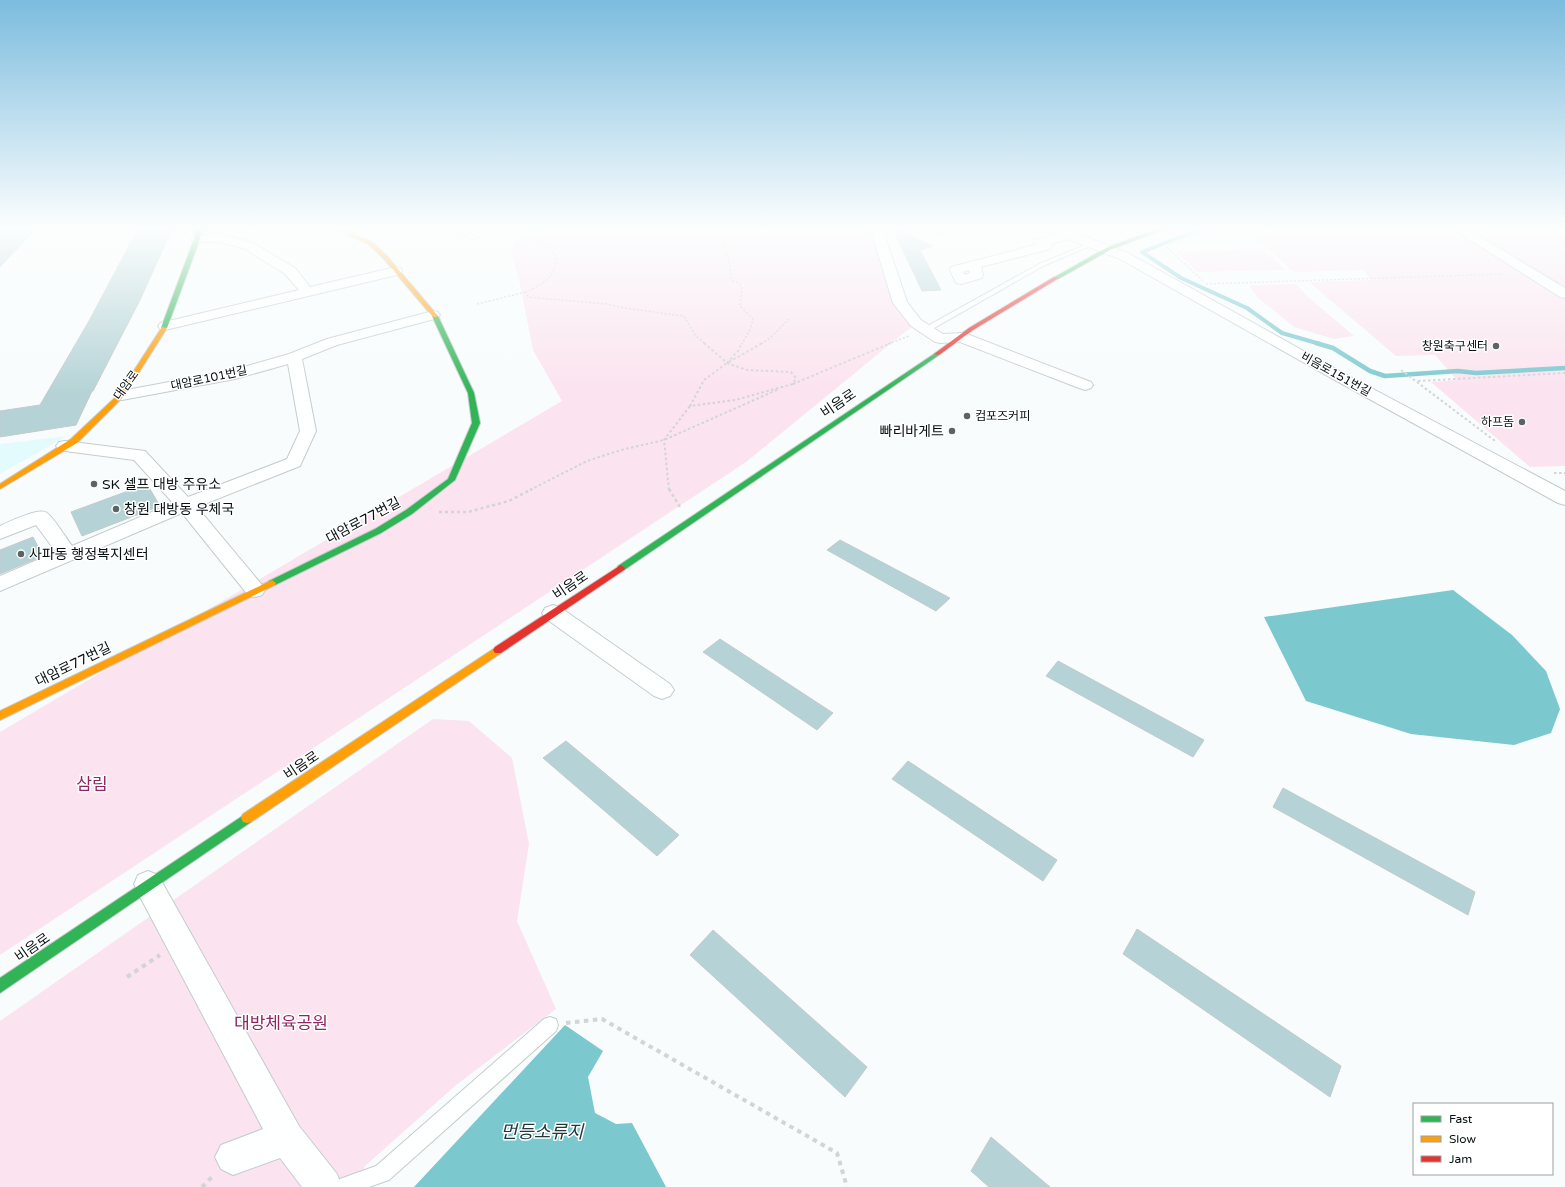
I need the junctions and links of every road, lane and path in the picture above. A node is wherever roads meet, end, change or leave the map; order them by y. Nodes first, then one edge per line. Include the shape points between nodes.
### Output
1 (180, 282) edge
2 (300, 282) edge
3 (348, 282) edge
4 (406, 282) edge
5 (543, 282) edge
6 (737, 282) edge
7 (893, 282) edge
8 (1010, 282) edge
9 (1048, 282) edge
10 (1171, 282) edge
11 (1252, 282) edge
12 (1546, 282) edge
13 (1205, 284) joint
14 (1209, 288) dead end
15 (308, 292) junction
16 (526, 292) junction
17 (1565, 294) edge
18 (477, 304) dead end
19 (433, 315) junction
20 (789, 319) dead end
21 (165, 326) junction
22 (926, 329) junction
23 (962, 337) junction
24 (294, 357) junction
25 (727, 363) junction
26 (1402, 370) dead end
27 (1565, 373) edge
28 (1416, 379) junction
29 (793, 384) junction
30 (1085, 385) dead end
31 (122, 395) junction
32 (690, 406) junction
33 (664, 440) junction
34 (1496, 441) dead end
35 (65, 446) junction
36 (1552, 473) dead end
37 (1565, 473) edge
38 (0, 486) edge
39 (1565, 499) edge
40 (185, 505) junction
41 (436, 512) dead end
42 (694, 519) junction
43 (0, 533) edge
44 (68, 555) junction
45 (0, 584) edge
46 (255, 590) junction
47 (553, 613) junction
48 (662, 690) dead end
49 (0, 716) edge
50 (148, 884) junction
51 (180, 941) junction
52 (127, 977) dead end
53 (0, 986) edge
54 (550, 1025) joint
55 (287, 1138) junction
56 (233, 1157) dead end
57 (324, 1187) edge
58 (344, 1187) edge
59 (846, 1187) edge

1 - 21 street, 대암로
2 - 15 street, 대암로
3 - 15 street
4 - 19 street, 대암로77번길
5 - 16 path
6 - 25 path via 742,289 740,306 752,319 751,328 738,351
7 - 22 street via 900,303 916,323
8 - 22 lane
9 - 23 street, 비음로
10 - 39 street, 비음로151번길
11 - 13 path
12 - 17 street
13 - 14 path
15 - 21 street
16 - 18 path
16 - 25 path via 528,297 607,304 684,316 695,335
19 - 24 street, 대암로101번길 via 332,342
19 - 46 street, 대암로77번길 via 470,393 476,423 450,480 409,512 378,531
20 - 25 path via 770,338
21 - 31 street, 대암로
22 - 23 street via 940,339
22 - 29 path
23 - 30 street
23 - 42 street, 비음로
24 - 31 street, 대암로101번길 via 235,374
24 - 40 street via 308,431 294,462
25 - 29 path via 747,370 791,372 796,378
25 - 32 path via 704,380
26 - 28 path
27 - 28 path
28 - 34 path
29 - 32 path via 735,400
29 - 33 path
31 - 35 street, 대암로
32 - 33 path
33 - 41 path via 587,461 508,501 468,512
33 - 42 path via 668,488 680,506
35 - 38 street, 대암로
35 - 40 street via 139,455
36 - 37 path
40 - 44 street
40 - 46 street
42 - 47 street, 비음로
43 - 44 street via 40,517
44 - 45 street
46 - 49 street, 대암로77번길
47 - 48 street
47 - 50 street, 비음로
50 - 51 street
50 - 53 street, 비음로
51 - 52 path
51 - 55 street
54 - 58 lane via 382,1173
54 - 59 path via 602,1019 836,1153
55 - 56 street
55 - 57 street

